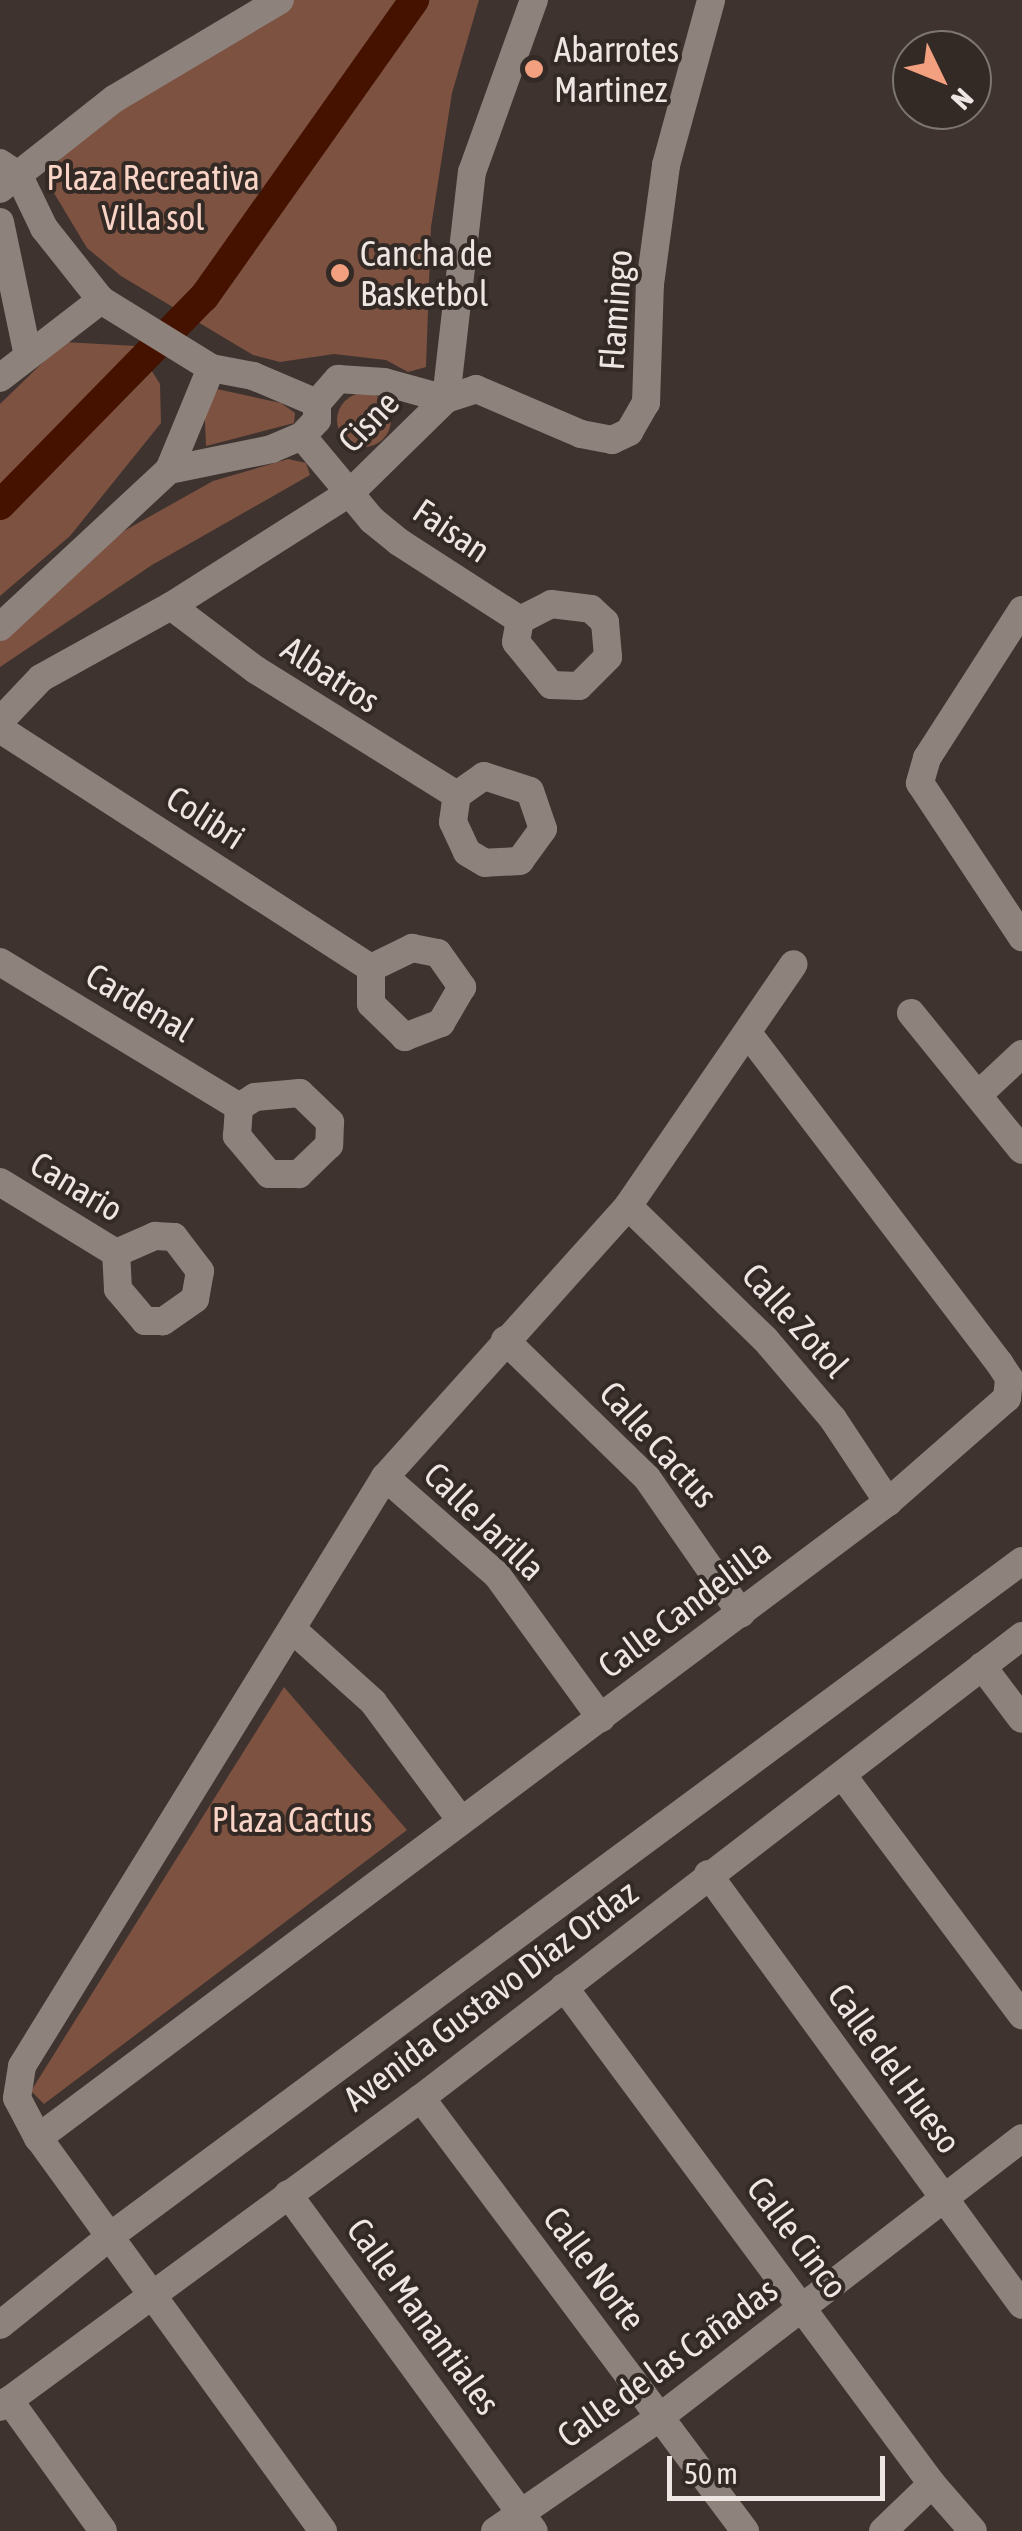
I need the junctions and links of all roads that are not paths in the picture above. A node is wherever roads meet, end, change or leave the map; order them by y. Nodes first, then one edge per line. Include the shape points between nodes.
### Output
1 (280, 0) edge
2 (534, 0) edge
3 (711, 0) edge
4 (6, 176) edge
5 (0, 222) edge
6 (101, 300) junction
7 (27, 351) junction
8 (212, 368) junction
9 (0, 378) edge
10 (446, 398) junction
11 (317, 403) junction
12 (302, 436) junction
13 (169, 470) junction
14 (352, 491) junction
15 (171, 606) junction
16 (1022, 610) edge
17 (520, 620) dead end
18 (0, 627) edge
19 (0, 720) edge
20 (0, 728) edge
21 (456, 795) dead end
22 (1021, 934) edge
23 (0, 962) edge
24 (794, 964) dead end
25 (371, 968) dead end
26 (911, 1013) dead end
27 (750, 1036) junction
28 (1022, 1054) edge
29 (978, 1095) junction
30 (240, 1108) dead end
31 (1022, 1150) edge
32 (0, 1182) edge
33 (628, 1206) junction
34 (116, 1253) dead end
35 (505, 1340) junction
36 (385, 1477) junction
37 (888, 1502) junction
38 (1022, 1561) edge
39 (741, 1612) junction
40 (292, 1629) junction
41 (1022, 1636) edge
42 (982, 1666) junction
43 (601, 1718) junction
44 (1022, 1718) edge
45 (843, 1776) junction
46 (459, 1818) junction
47 (708, 1874) junction
48 (564, 1987) junction
49 (1022, 2015) edge
50 (420, 2098) junction
51 (38, 2138) junction
52 (1022, 2138) edge
53 (288, 2194) junction
54 (943, 2199) junction
55 (113, 2234) junction
56 (148, 2295) junction
57 (1022, 2305) edge
58 (805, 2308) junction
59 (0, 2324) edge
60 (5, 2404) edge
61 (660, 2417) junction
62 (932, 2484) junction
63 (527, 2522) edge
64 (103, 2531) edge
65 (323, 2531) edge
66 (494, 2531) edge
67 (744, 2531) edge
68 (883, 2531) edge
69 (973, 2531) edge

1 - 4 street via 114,99
2 - 10 street, Cisne via 472,172
3 - 10 street, Flamingo via 666,165 650,284 646,403 629,432 612,440 580,434 476,388
4 - 6 street
5 - 7 street
6 - 7 street
6 - 8 street
7 - 9 street
8 - 11 street via 254,376
8 - 13 street
10 - 11 street via 384,382 338,380
10 - 14 street, Cisne
11 - 12 street via 318,420
12 - 13 street via 272,450
12 - 14 street, Faisan
13 - 18 street
14 - 15 street, Cisne
14 - 17 street, Faisan via 372,520 400,542
15 - 19 street, Cisne via 41,678
15 - 21 street, Albatros via 256,670
16 - 22 street via 927,758 920,783
20 - 25 street, Colibri
23 - 30 street, Cardenal
24 - 27 street
26 - 29 street
27 - 33 street
27 - 37 street, Calle Candelilla via 1009,1378 1002,1404
28 - 29 street
29 - 31 street
32 - 34 street, Canario
33 - 35 street
33 - 37 street, Calle Zotol via 764,1338 832,1419
35 - 36 street
35 - 39 street, Calle Cactus via 647,1478
36 - 40 street
36 - 43 street, Calle Jarilla via 498,1576
37 - 39 street, Calle Candelilla
38 - 55 street, Avenida Gustavo Díaz Ordaz
39 - 43 street, Calle Candelilla
40 - 46 street via 373,1702
40 - 51 street via 22,2066 17,2098
41 - 42 street, Avenida Gustavo Díaz Ordaz
42 - 44 street
42 - 45 street, Avenida Gustavo Díaz Ordaz
43 - 46 street, Calle Candelilla
45 - 47 street, Avenida Gustavo Díaz Ordaz
45 - 49 street
46 - 51 street, Calle Candelilla
47 - 48 street, Avenida Gustavo Díaz Ordaz
47 - 54 street, Calle del Hueso
48 - 50 street, Avenida Gustavo Díaz Ordaz
48 - 58 street, Calle Cinco
50 - 53 street, Avenida Gustavo Díaz Ordaz
50 - 61 street, Calle Norte
51 - 55 street
52 - 54 street, Calle de las Cañadas
53 - 56 street, Avenida Gustavo Díaz Ordaz
53 - 63 street, Calle Manantiales
54 - 57 street, Calle del Hueso
54 - 58 street, Calle de las Cañadas
55 - 56 street
55 - 59 street, Avenida Gustavo Díaz Ordaz
56 - 60 street, Avenida Gustavo Díaz Ordaz
56 - 65 street
58 - 61 street, Calle de las Cañadas
58 - 62 street, Calle Cinco
60 - 64 street
61 - 63 street, Calle de las Cañadas
61 - 67 street, Calle Norte
62 - 68 street
62 - 69 street, Calle Cinco
63 - 66 street, Calle de las Cañadas

